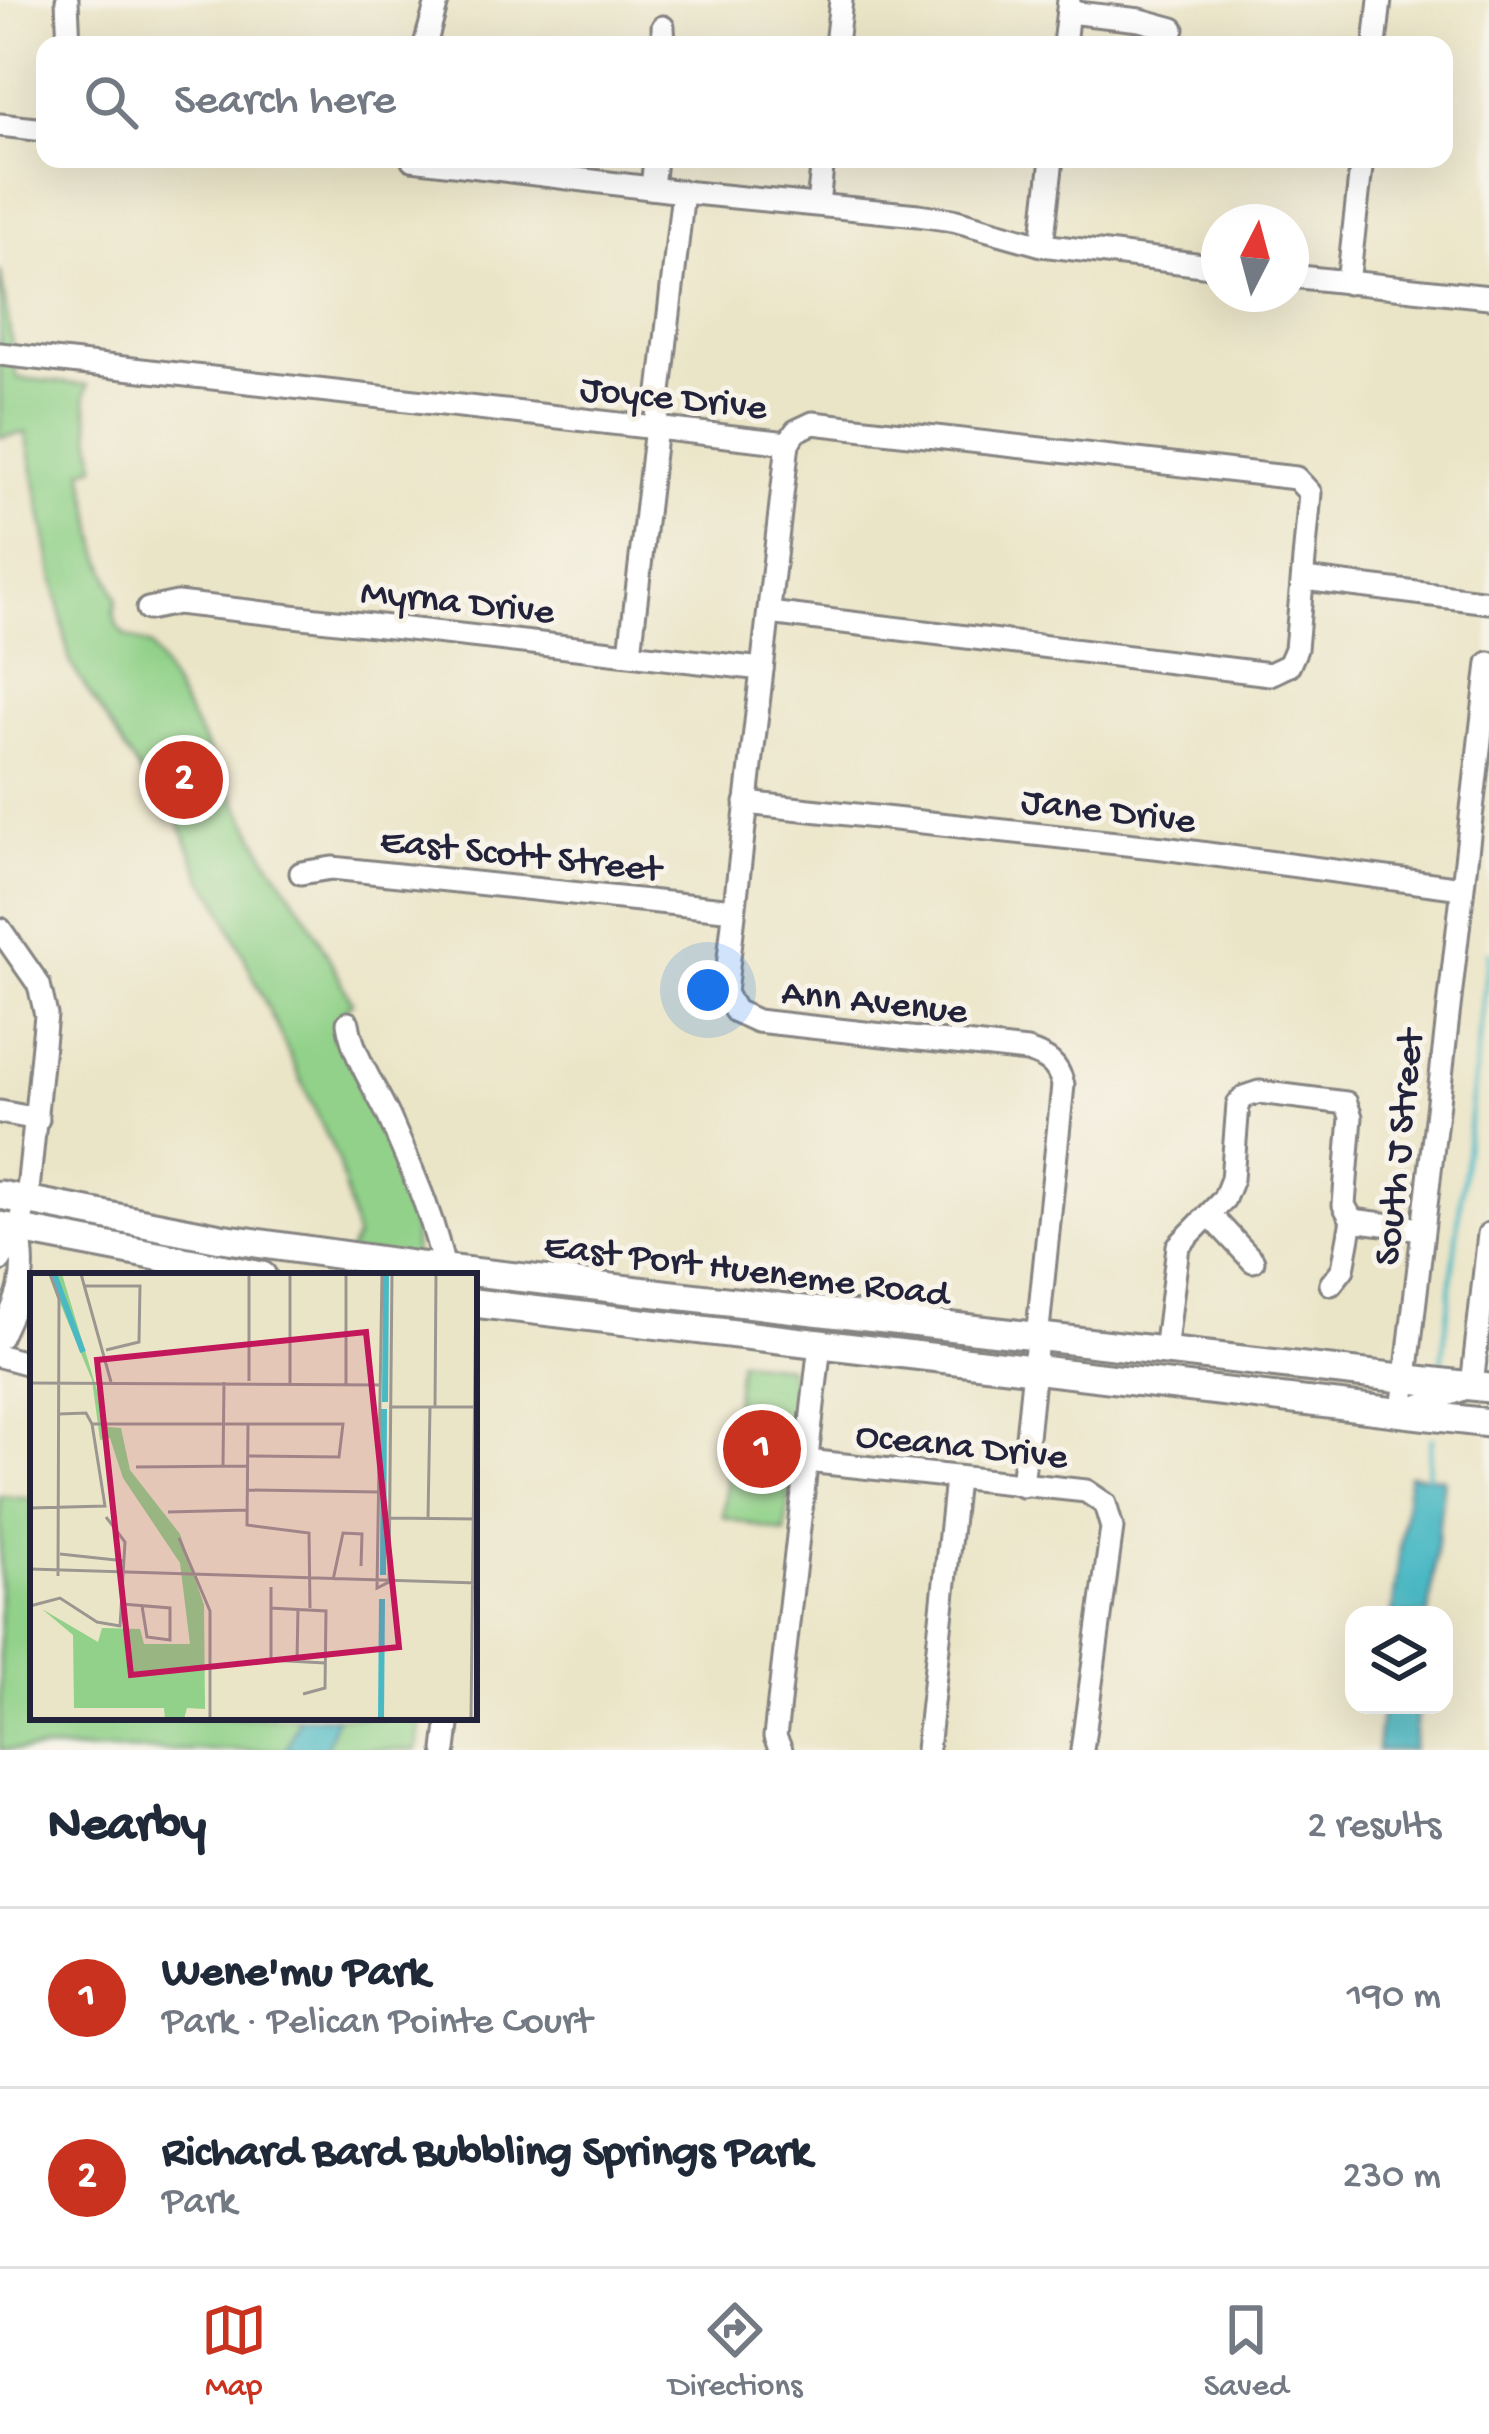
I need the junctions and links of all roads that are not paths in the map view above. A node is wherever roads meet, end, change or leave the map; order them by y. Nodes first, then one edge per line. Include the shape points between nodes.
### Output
1 (67, 0) edge
2 (841, 0) edge
3 (1380, 0) edge
4 (437, 2) edge
5 (1069, 6) edge
6 (1173, 29) dead end
7 (69, 36) edge
8 (428, 36) edge
9 (837, 36) edge
10 (1065, 36) edge
11 (1376, 36) edge
12 (0, 125) edge
13 (36, 129) edge
14 (487, 168) edge
15 (654, 168) edge
16 (822, 168) edge
17 (1051, 168) edge
18 (1361, 168) edge
19 (652, 188) junction
20 (683, 192) junction
21 (818, 204) junction
22 (1042, 245) junction
23 (1201, 265) edge
24 (1309, 278) edge
25 (1348, 283) junction
26 (1489, 297) edge
27 (0, 354) edge
28 (655, 429) junction
29 (788, 443) junction
30 (1304, 579) junction
31 (1489, 602) edge
32 (148, 609) dead end
33 (769, 613) junction
34 (630, 653) junction
35 (1489, 663) edge
36 (762, 669) junction
37 (746, 803) junction
38 (301, 873) dead end
39 (1462, 888) junction
40 (734, 910) junction
41 (0, 929) edge
42 (348, 1023) dead end
43 (0, 1112) edge
44 (38, 1119) junction
45 (14, 1197) edge
46 (1210, 1216) junction
47 (1352, 1220) junction
48 (9, 1228) edge
49 (1423, 1229) junction
50 (1489, 1234) edge
51 (0, 1261) edge
52 (1253, 1261) dead end
53 (246, 1273) edge
54 (444, 1273) edge
55 (477, 1277) edge
56 (1331, 1284) dead end
57 (477, 1304) edge
58 (0, 1337) edge
59 (1036, 1339) junction
60 (820, 1344) junction
61 (1165, 1352) junction
62 (0, 1356) edge
63 (30, 1364) edge
64 (1032, 1369) junction
65 (1405, 1380) junction
66 (1481, 1387) edge
67 (1402, 1412) junction
68 (1485, 1420) edge
69 (807, 1462) junction
70 (956, 1479) junction
71 (1022, 1486) junction
72 (449, 1720) edge
73 (780, 1749) edge
74 (445, 1750) edge
75 (927, 1750) edge
76 (1082, 1750) edge

1 - 7 street
2 - 9 street
3 - 11 street
4 - 8 street
5 - 6 street
5 - 10 street
12 - 13 street
14 - 19 street
15 - 19 street
16 - 21 street
17 - 22 street
18 - 25 street
19 - 20 street
20 - 21 street
20 - 28 street
21 - 22 street via 953,220
22 - 23 street
24 - 25 street
25 - 26 street
27 - 28 street, Joyce Drive
28 - 29 street, Joyce Drive
28 - 34 street
29 - 30 street, Joyce Drive via 813,423 1296,478 1311,502
29 - 33 street, Ann Avenue
30 - 31 street
30 - 33 street via 1294,657 1270,674
32 - 34 street, Myrna Drive via 177,603
33 - 36 street, Ann Avenue
34 - 36 street, Myrna Drive
35 - 39 street, South J Street
36 - 37 street, Ann Avenue
37 - 39 street, Jane Drive
37 - 40 street, Ann Avenue
38 - 40 street, East Scott Street via 332,868
39 - 49 street, South J Street
40 - 59 street, Ann Avenue via 725,993 735,1011 757,1022 1027,1051 1060,1072
41 - 44 street via 44,999
42 - 54 street via 437,1236
43 - 44 street
44 - 45 street
45 - 48 street
45 - 54 main road, East Port Hueneme Road
46 - 47 street via 1232,1179 1238,1104 1259,1092 1346,1103 1352,1117 1344,1205
46 - 52 street
46 - 61 street via 1178,1246
47 - 49 street
47 - 56 street via 1343,1269
48 - 51 street
48 - 53 main road
48 - 58 street via 26,1261
49 - 65 street, South J Street
50 - 66 street
55 - 59 main road, East Port Hueneme Road
57 - 60 main road, East Port Hueneme Road
59 - 61 main road, East Port Hueneme Road
59 - 64 street, Ann Avenue
60 - 64 main road, East Port Hueneme Road
60 - 69 street
61 - 65 main road, East Port Hueneme Road
62 - 63 street
64 - 67 main road, East Port Hueneme Road
64 - 71 street, Ann Avenue
65 - 66 main road, East Port Hueneme Road
65 - 67 street, South J Street
66 - 67 street
67 - 68 main road, East Port Hueneme Road
69 - 70 street, Oceana Drive
69 - 73 street via 775,1737
70 - 71 street, Oceana Drive
70 - 75 street
71 - 76 street, Oceana Drive via 1086,1491 1105,1504 1112,1528
72 - 74 street

